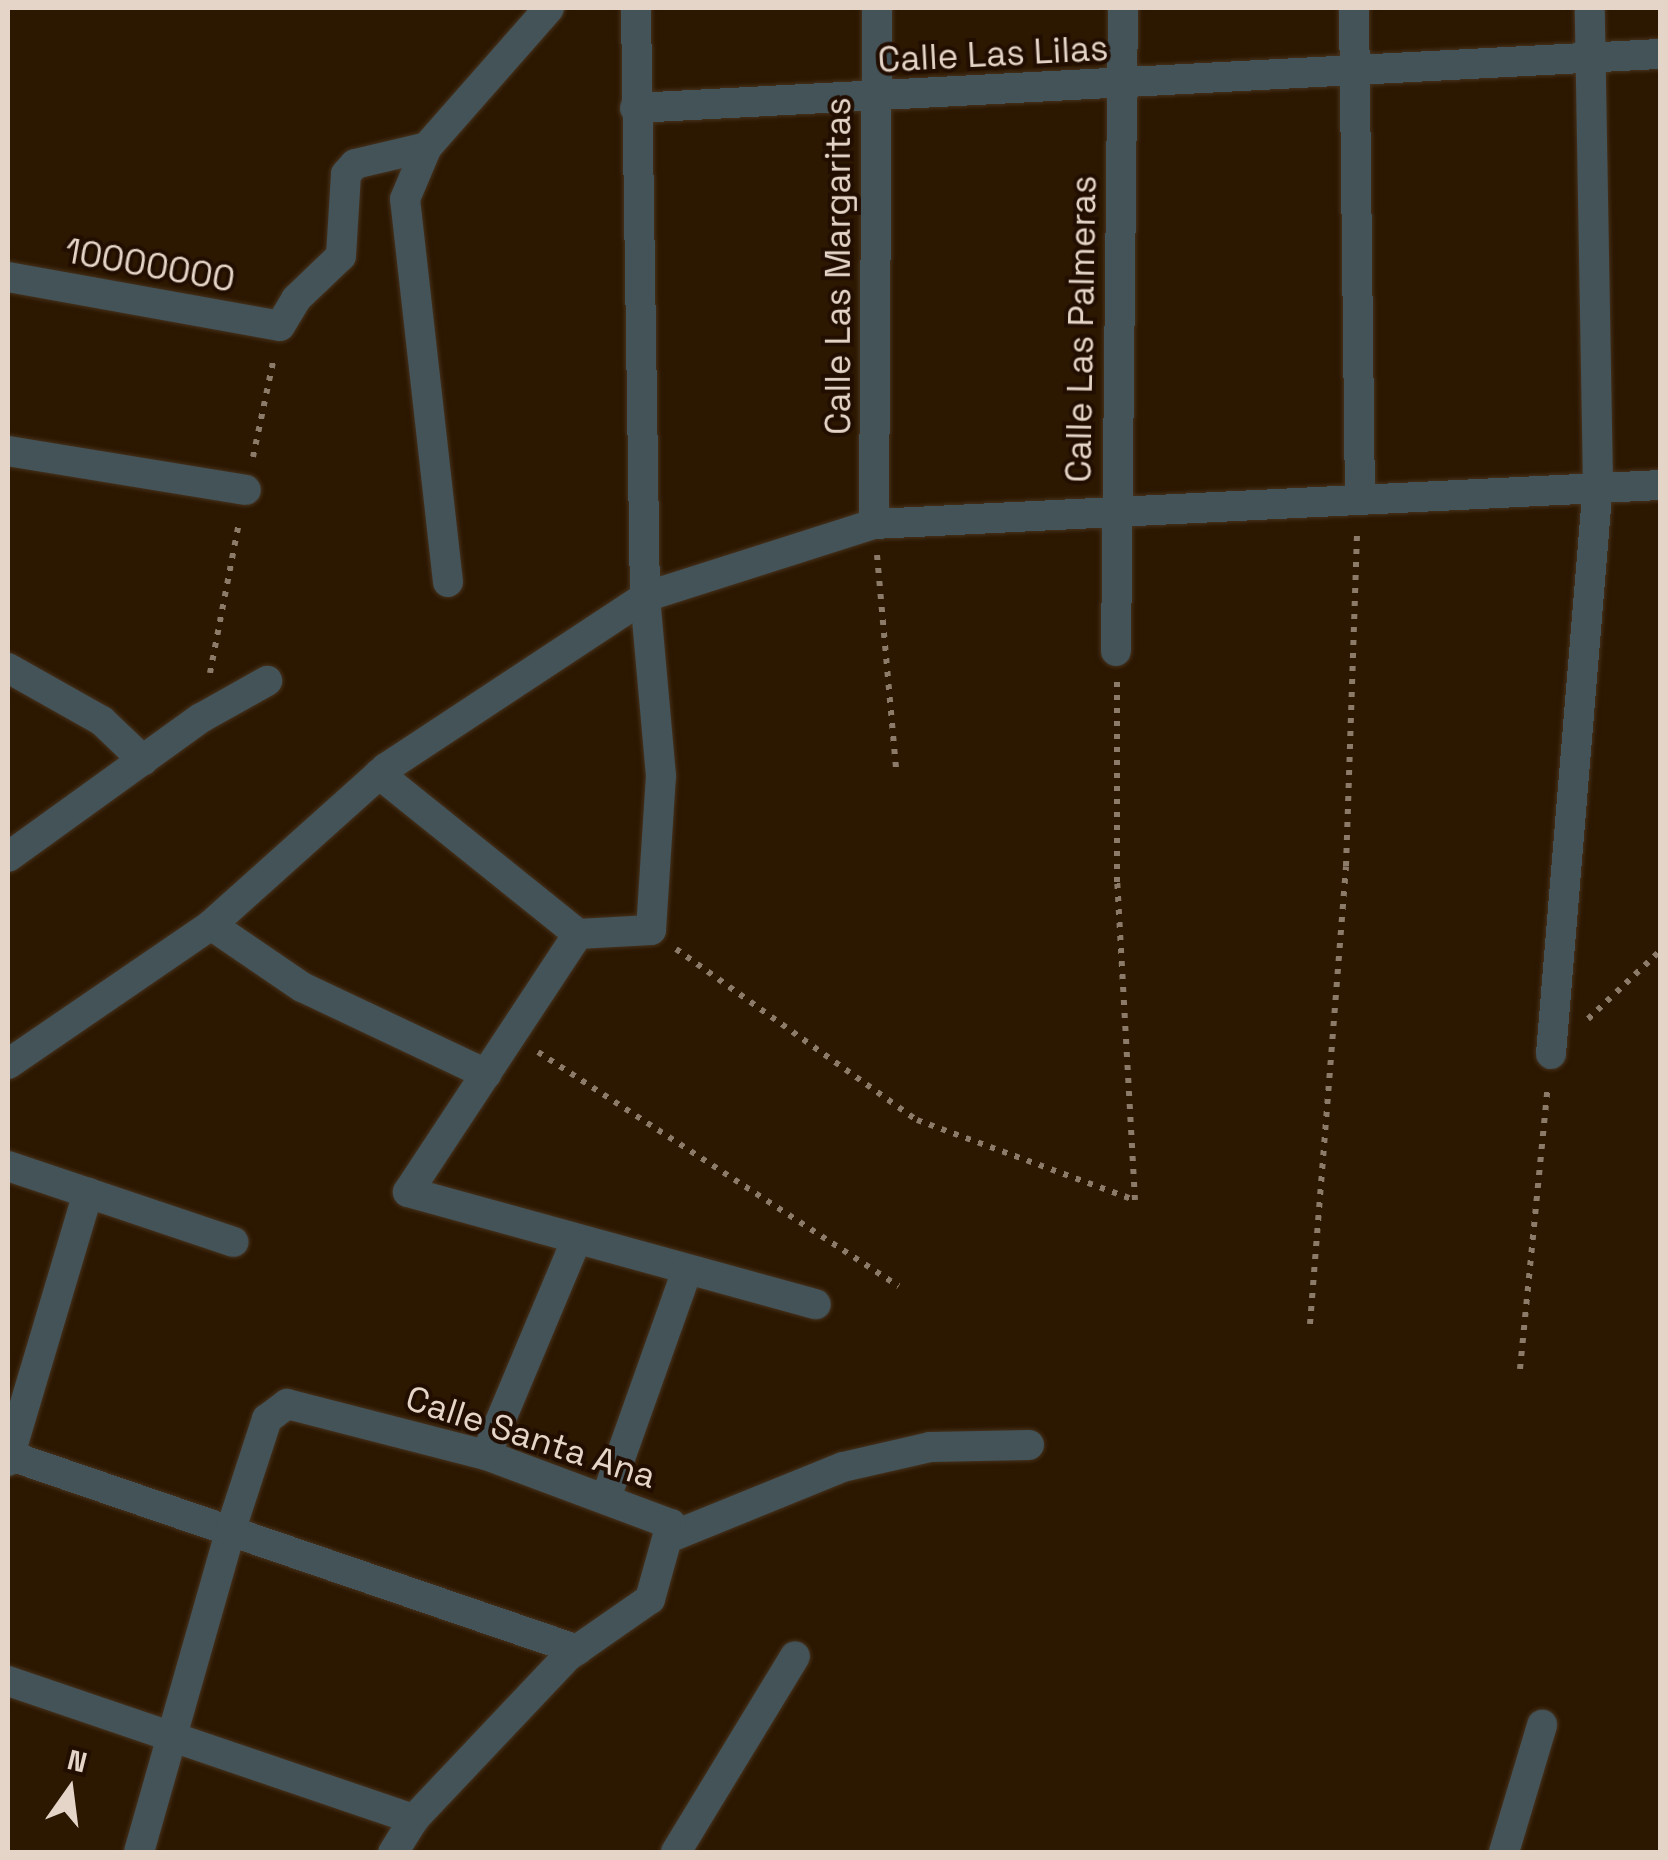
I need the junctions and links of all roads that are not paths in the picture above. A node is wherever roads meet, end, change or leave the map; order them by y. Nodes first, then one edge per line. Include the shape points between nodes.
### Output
1 (549, 8) edge
2 (636, 8) edge
3 (877, 8) edge
4 (1123, 8) edge
5 (1354, 8) edge
6 (1590, 8) edge
7 (1588, 54) junction
8 (1660, 54) edge
9 (1355, 74) junction
10 (1122, 85) junction
11 (876, 97) junction
12 (635, 108) junction
13 (427, 146) junction
14 (8, 282) edge
15 (8, 451) edge
16 (1598, 484) junction
17 (1660, 485) edge
18 (246, 490) dead end
19 (1360, 498) junction
20 (1116, 514) junction
21 (874, 524) junction
22 (448, 582) dead end
23 (645, 597) junction
24 (1116, 651) dead end
25 (8, 668) edge
26 (268, 681) dead end
27 (143, 760) junction
28 (378, 774) junction
29 (8, 857) edge
30 (211, 925) junction
31 (578, 934) junction
32 (1551, 1054) road end
33 (8, 1064) edge
34 (486, 1074) junction
35 (8, 1166) edge
36 (88, 1193) junction
37 (577, 1239) junction
38 (234, 1242) dead end
39 (688, 1270) junction
40 (816, 1304) dead end
41 (1029, 1445) dead end
42 (486, 1456) junction
43 (8, 1457) edge
44 (607, 1495) junction
45 (231, 1528) junction
46 (673, 1536) junction
47 (578, 1650) junction
48 (794, 1656) dead end
49 (8, 1681) edge
50 (1542, 1725) dead end
51 (172, 1733) junction
52 (414, 1819) junction
53 (139, 1852) edge
54 (393, 1852) edge
55 (676, 1852) edge
56 (1504, 1852) edge

1 - 13 street
2 - 12 street
3 - 11 street, Calle Las Margaritas
4 - 10 street, Calle Las Palmeras
5 - 9 street
6 - 7 street
7 - 8 street, Calle Las Lilas
7 - 9 street, Calle Las Lilas
7 - 16 street
9 - 10 street, Calle Las Lilas
9 - 19 street
10 - 11 street, Calle Las Lilas
10 - 20 street, Calle Las Palmeras
11 - 12 street, Calle Las Lilas
11 - 21 street, Calle Las Margaritas
12 - 23 street
13 - 14 street, 10000000 via 356,164 346,174 341,256 296,299 280,326
13 - 22 street via 405,199
15 - 18 street
16 - 17 street
16 - 19 street
16 - 32 street
19 - 20 street
20 - 21 street
20 - 24 street, Calle Las Palmeras
21 - 23 street
23 - 28 street
23 - 31 street via 661,776 651,930
25 - 27 street via 62,693
26 - 27 street
27 - 29 street
28 - 30 street
28 - 31 street
30 - 33 street
30 - 34 street via 302,987
31 - 34 street via 516,1038
34 - 37 street via 408,1192
35 - 36 street
36 - 38 street
36 - 43 street
37 - 39 street
37 - 42 street
39 - 40 street
39 - 44 street
41 - 46 street via 930,1447 843,1467
42 - 44 street, Calle Santa Ana
42 - 45 street, Calle Santa Ana via 286,1404 267,1419
43 - 45 street
44 - 46 street, Calle Santa Ana via 662,1518
45 - 47 street
45 - 51 street
46 - 47 street, Calle Santa Ana via 650,1599
47 - 52 street, Calle Santa Ana
48 - 55 street
49 - 51 street
50 - 56 street
51 - 52 street
51 - 53 street
52 - 54 street, Calle Santa Ana

